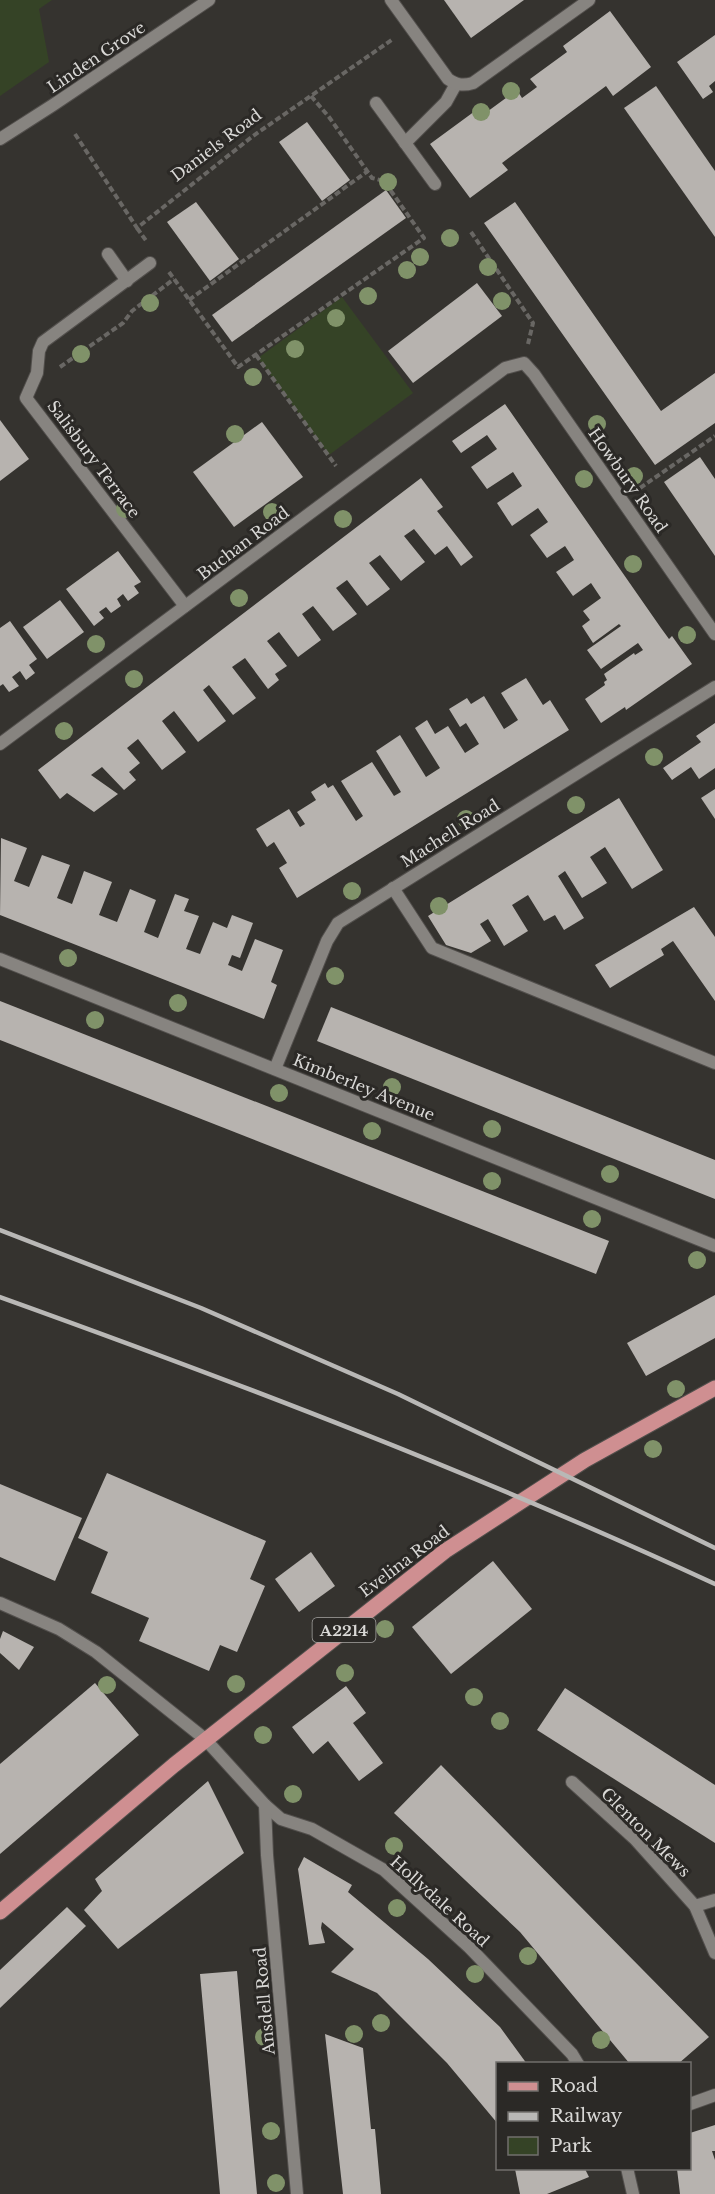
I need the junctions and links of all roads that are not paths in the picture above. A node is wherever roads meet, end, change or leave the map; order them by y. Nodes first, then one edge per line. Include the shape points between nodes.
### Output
1 (209, 0) edge
2 (392, 0) edge
3 (590, 0) edge
4 (456, 84) junction
5 (375, 103) dead end
6 (0, 139) edge
7 (405, 143) junction
8 (435, 184) dead end
9 (108, 254) dead end
10 (150, 263) dead end
11 (127, 281) junction
12 (524, 363) joint
13 (185, 606) junction
14 (715, 634) edge
15 (715, 687) edge
16 (0, 744) edge
17 (393, 888) junction
18 (0, 959) edge
19 (715, 1063) edge
20 (275, 1069) junction
21 (715, 1246) edge
22 (715, 1388) edge
23 (0, 1603) edge
24 (205, 1739) junction
25 (572, 1782) dead end
26 (265, 1805) junction
27 (715, 1900) edge
28 (694, 1906) junction
29 (0, 1912) edge
30 (715, 1953) edge
31 (577, 2062) edge
32 (715, 2096) edge
33 (691, 2104) edge
34 (627, 2170) edge
35 (297, 2194) edge
36 (633, 2194) edge

1 - 6 street, Linden Grove
2 - 4 street via 448,79
3 - 4 street via 473,83
4 - 7 street via 446,102
5 - 7 street
7 - 8 street
9 - 11 street
10 - 11 street, Salisbury Terrace
11 - 13 street, Salisbury Terrace via 43,342 37,373 26,398
12 - 13 street, Buchan Road via 505,368
12 - 14 street, Howbury Road
13 - 16 street, Buchan Road
15 - 17 street, Machell Road
17 - 19 street via 432,948
17 - 20 street, Machell Road via 338,923
18 - 20 street, Kimberley Avenue
20 - 21 street, Kimberley Avenue
22 - 24 main road, Evelina Road / A2214 via 585,1460 445,1551
23 - 24 street, Hollydale Road via 59,1629 96,1652
24 - 26 street, Hollydale Road
24 - 29 main road, Evelina Road / A2214
25 - 28 street, Glenton Mews via 635,1839
26 - 31 street, Hollydale Road via 282,1819 312,1829 384,1870 469,1947
26 - 35 street, Ansdell Road
27 - 28 street
28 - 30 street, Glenton Mews
32 - 33 street
34 - 36 street

